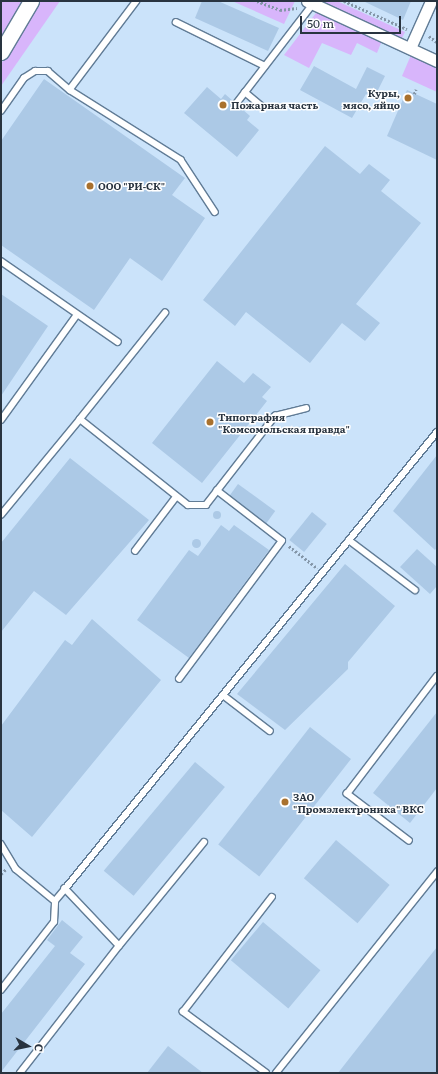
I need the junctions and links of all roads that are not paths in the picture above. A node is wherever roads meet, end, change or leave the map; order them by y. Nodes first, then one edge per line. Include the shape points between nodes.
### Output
1 (31, 1) edge
2 (137, 1) edge
3 (431, 1) edge
4 (308, 4) edge
5 (176, 22) dead end
6 (410, 48) junction
7 (1, 52) edge
8 (437, 61) edge
9 (265, 66) junction
10 (70, 90) junction
11 (245, 92) junction
12 (236, 104) dead end
13 (263, 107) dead end
14 (1, 111) edge
15 (215, 212) dead end
16 (1, 261) edge
17 (164, 313) dead end
18 (76, 316) junction
19 (118, 342) dead end
20 (306, 408) dead end
21 (80, 419) junction
22 (1, 420) edge
23 (437, 432) edge
24 (217, 492) junction
25 (176, 497) junction
26 (1, 515) edge
27 (349, 540) junction
28 (135, 550) dead end
29 (415, 590) dead end
30 (437, 676) edge
31 (179, 679) dead end
32 (223, 695) junction
33 (270, 731) dead end
34 (204, 842) dead end
35 (409, 842) dead end
36 (1, 844) edge
37 (437, 872) edge
38 (65, 889) junction
39 (272, 897) dead end
40 (55, 901) junction
41 (119, 946) junction
42 (1, 990) edge
43 (20, 1073) edge
44 (266, 1073) edge
45 (276, 1073) edge

1 - 7 street
2 - 10 lane
3 - 6 street
4 - 6 street
4 - 9 lane
5 - 9 lane
6 - 8 street
9 - 11 lane
10 - 14 lane via 48,71 35,71 24,78
10 - 15 lane via 181,160
11 - 12 lane
11 - 13 lane
16 - 18 lane
17 - 21 lane
18 - 19 lane via 102,328
18 - 22 lane
20 - 24 lane via 275,416
21 - 25 lane
21 - 26 lane
23 - 27 lane
24 - 25 lane via 206,505 188,505
24 - 31 lane via 282,541
25 - 28 lane
27 - 29 lane
27 - 32 lane
30 - 35 lane via 348,794
32 - 33 lane
32 - 38 lane
34 - 41 lane
36 - 40 lane via 16,869
37 - 45 lane
38 - 40 lane
38 - 41 lane
39 - 44 lane via 183,1012
40 - 42 lane via 54,922
41 - 43 lane

